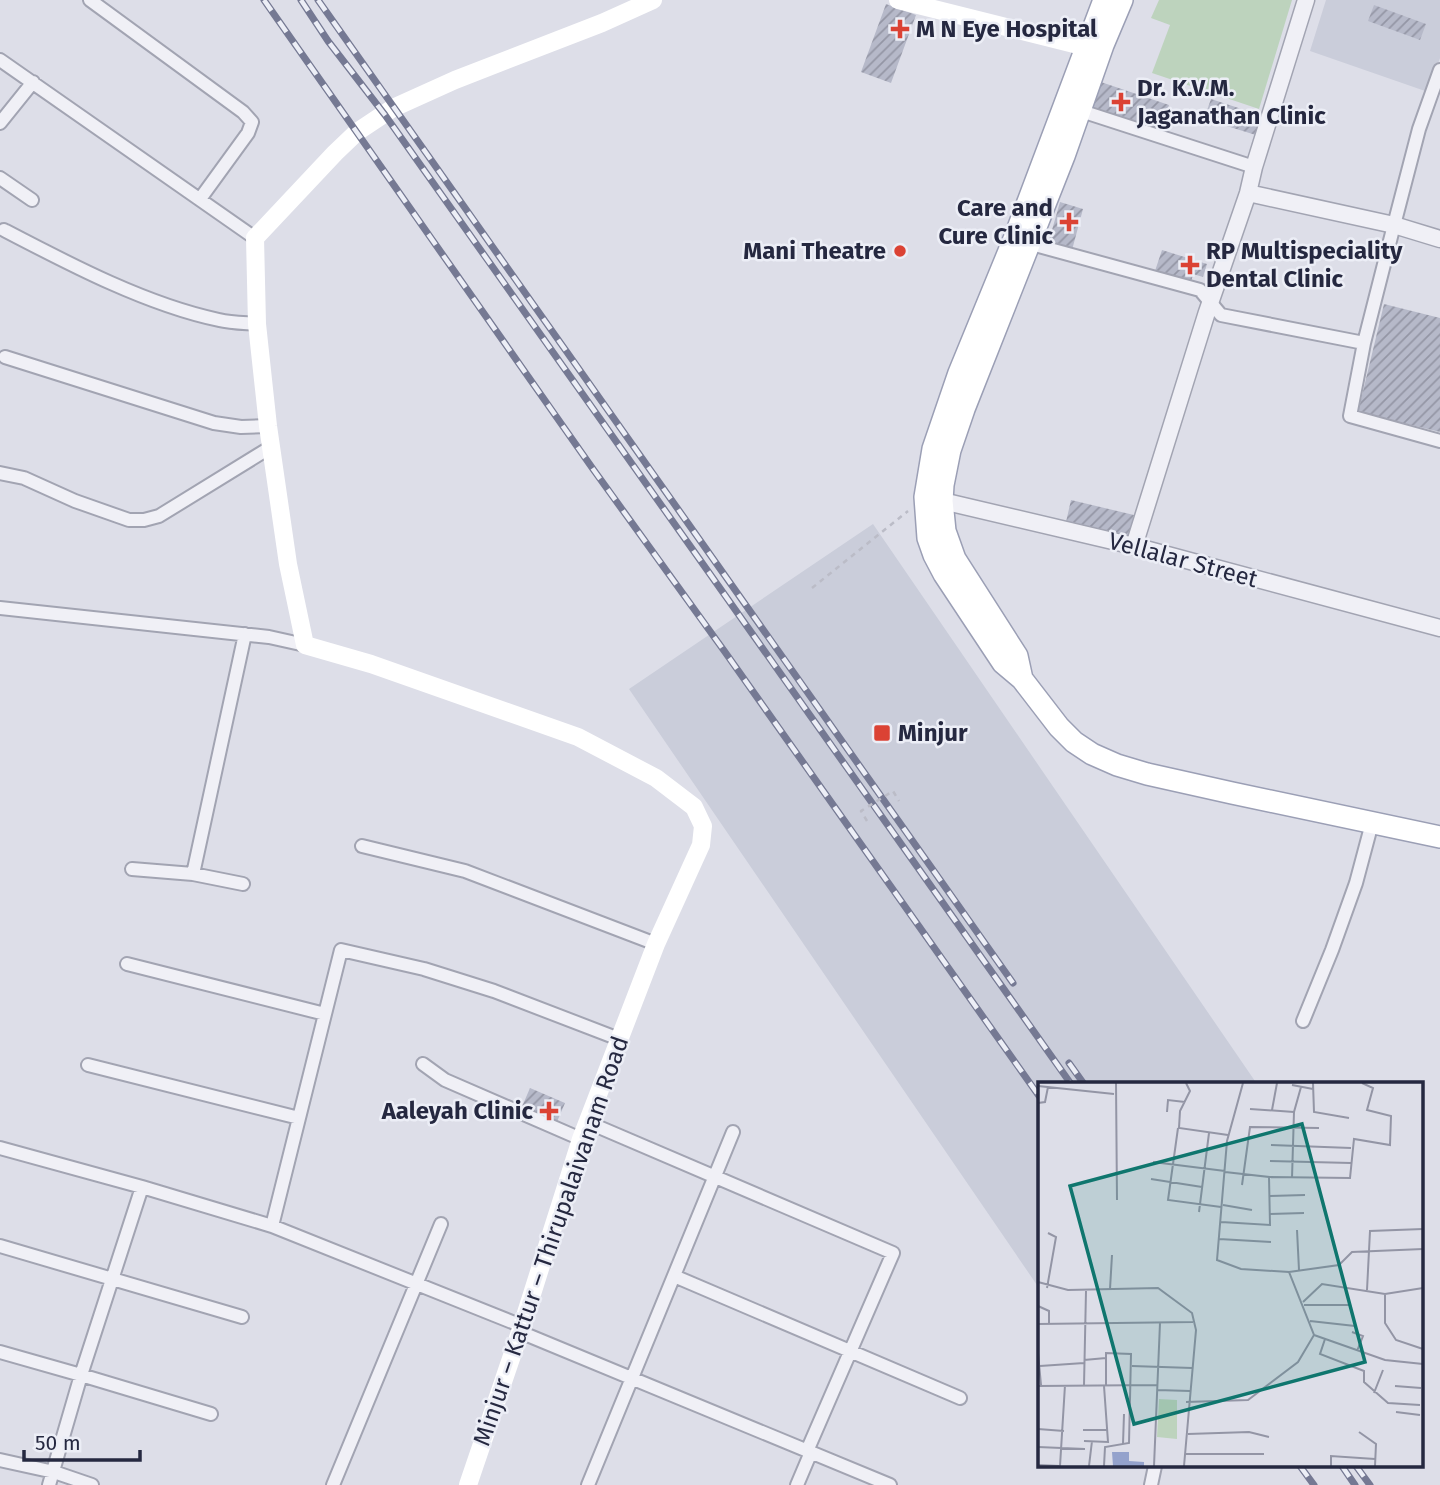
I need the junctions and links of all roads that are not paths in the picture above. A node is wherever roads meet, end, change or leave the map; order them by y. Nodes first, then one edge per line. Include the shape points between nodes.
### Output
1 (90, 0) edge
2 (653, 0) edge
3 (898, 0) edge
4 (1104, 0) edge
5 (1122, 0) edge
6 (1306, 0) edge
7 (1094, 49) junction
8 (0, 60) edge
9 (1440, 70) edge
10 (33, 82) junction
11 (1073, 108) junction
12 (0, 123) edge
13 (1254, 167) junction
14 (0, 178) edge
15 (1248, 193) junction
16 (200, 199) junction
17 (32, 200) dead end
18 (1394, 225) junction
19 (4, 230) dead end
20 (256, 238) junction
21 (1440, 239) edge
22 (1022, 241) junction
23 (1210, 303) junction
24 (257, 324) junction
25 (1364, 343) junction
26 (5, 357) dead end
27 (268, 426) junction
28 (1440, 440) edge
29 (271, 447) junction
30 (0, 473) edge
31 (933, 499) junction
32 (1135, 546) junction
33 (0, 608) edge
34 (1440, 628) edge
35 (245, 634) junction
36 (305, 645) junction
37 (1372, 823) junction
38 (1440, 837) edge
39 (362, 846) dead end
40 (132, 869) dead end
41 (193, 874) junction
42 (243, 884) dead end
43 (656, 944) junction
44 (127, 964) dead end
45 (325, 1014) junction
46 (1303, 1021) dead end
47 (619, 1039) junction
48 (423, 1063) dead end
49 (88, 1065) dead end
50 (299, 1118) junction
51 (584, 1131) junction
52 (733, 1132) dead end
53 (0, 1148) edge
54 (715, 1177) junction
55 (142, 1187) junction
56 (441, 1224) dead end
57 (272, 1226) junction
58 (0, 1246) edge
59 (674, 1276) junction
60 (112, 1280) junction
61 (417, 1284) junction
62 (242, 1317) dead end
63 (521, 1329) junction
64 (851, 1351) junction
65 (0, 1352) edge
66 (81, 1374) junction
67 (632, 1378) junction
68 (960, 1398) dead end
69 (211, 1414) dead end
70 (809, 1452) junction
71 (0, 1460) edge
72 (52, 1479) edge
73 (92, 1485) edge
74 (333, 1485) edge
75 (468, 1485) edge
76 (588, 1485) edge
77 (797, 1485) edge
78 (890, 1485) edge

1 - 16 street via 252,122
2 - 20 main road via 393,108 357,132
3 - 7 main road
4 - 7 main road
5 - 7 main road
6 - 13 street
7 - 11 main road
8 - 10 street
9 - 18 street
10 - 12 street
10 - 16 street
11 - 13 street
11 - 22 main road
13 - 15 street
14 - 17 street
15 - 18 street
15 - 23 street
16 - 20 street
18 - 21 street
18 - 25 street
19 - 24 street via 70,264 183,310 221,321
20 - 24 main road
22 - 23 street via 1200,290
22 - 31 main road via 959,373 940,427 933,449
23 - 25 street via 1221,315
23 - 32 street
24 - 27 main road
25 - 28 street via 1350,416
26 - 27 street via 214,424
27 - 29 main road
29 - 30 street via 159,516 144,520 108,514 24,478
29 - 36 main road
31 - 32 street, Vellalar Street
31 - 37 main road via 928,538 944,574 1003,663 1074,742 1117,765
32 - 34 street, Vellalar Street
33 - 35 street
35 - 36 street
35 - 41 street
36 - 43 main road, Minjur – Kattur – Thirupalaivanam Road via 578,737 656,778 694,807 703,826 701,845
37 - 38 main road
37 - 46 street via 1352,894
39 - 43 street via 464,871
40 - 41 street
41 - 42 street
43 - 47 main road, Minjur – Kattur – Thirupalaivanam Road
44 - 45 street
45 - 47 street via 341,950 494,991
45 - 50 street
47 - 51 main road, Minjur – Kattur – Thirupalaivanam Road
48 - 51 street via 445,1080
49 - 50 street
50 - 57 street
51 - 54 street
51 - 63 main road, Minjur – Kattur – Thirupalaivanam Road
52 - 54 street
53 - 55 street
54 - 59 street
54 - 64 street via 893,1253
55 - 57 street
55 - 60 street
56 - 61 street
57 - 61 street
58 - 60 street
59 - 64 street
59 - 67 street
60 - 62 street
60 - 66 street
61 - 63 street
61 - 74 street
63 - 67 street
63 - 75 main road, Minjur – Kattur – Thirupalaivanam Road
64 - 68 street
64 - 70 street
65 - 66 street
66 - 69 street
66 - 72 street
67 - 70 street
67 - 76 street
70 - 77 street
70 - 78 street
71 - 72 street
72 - 73 street

